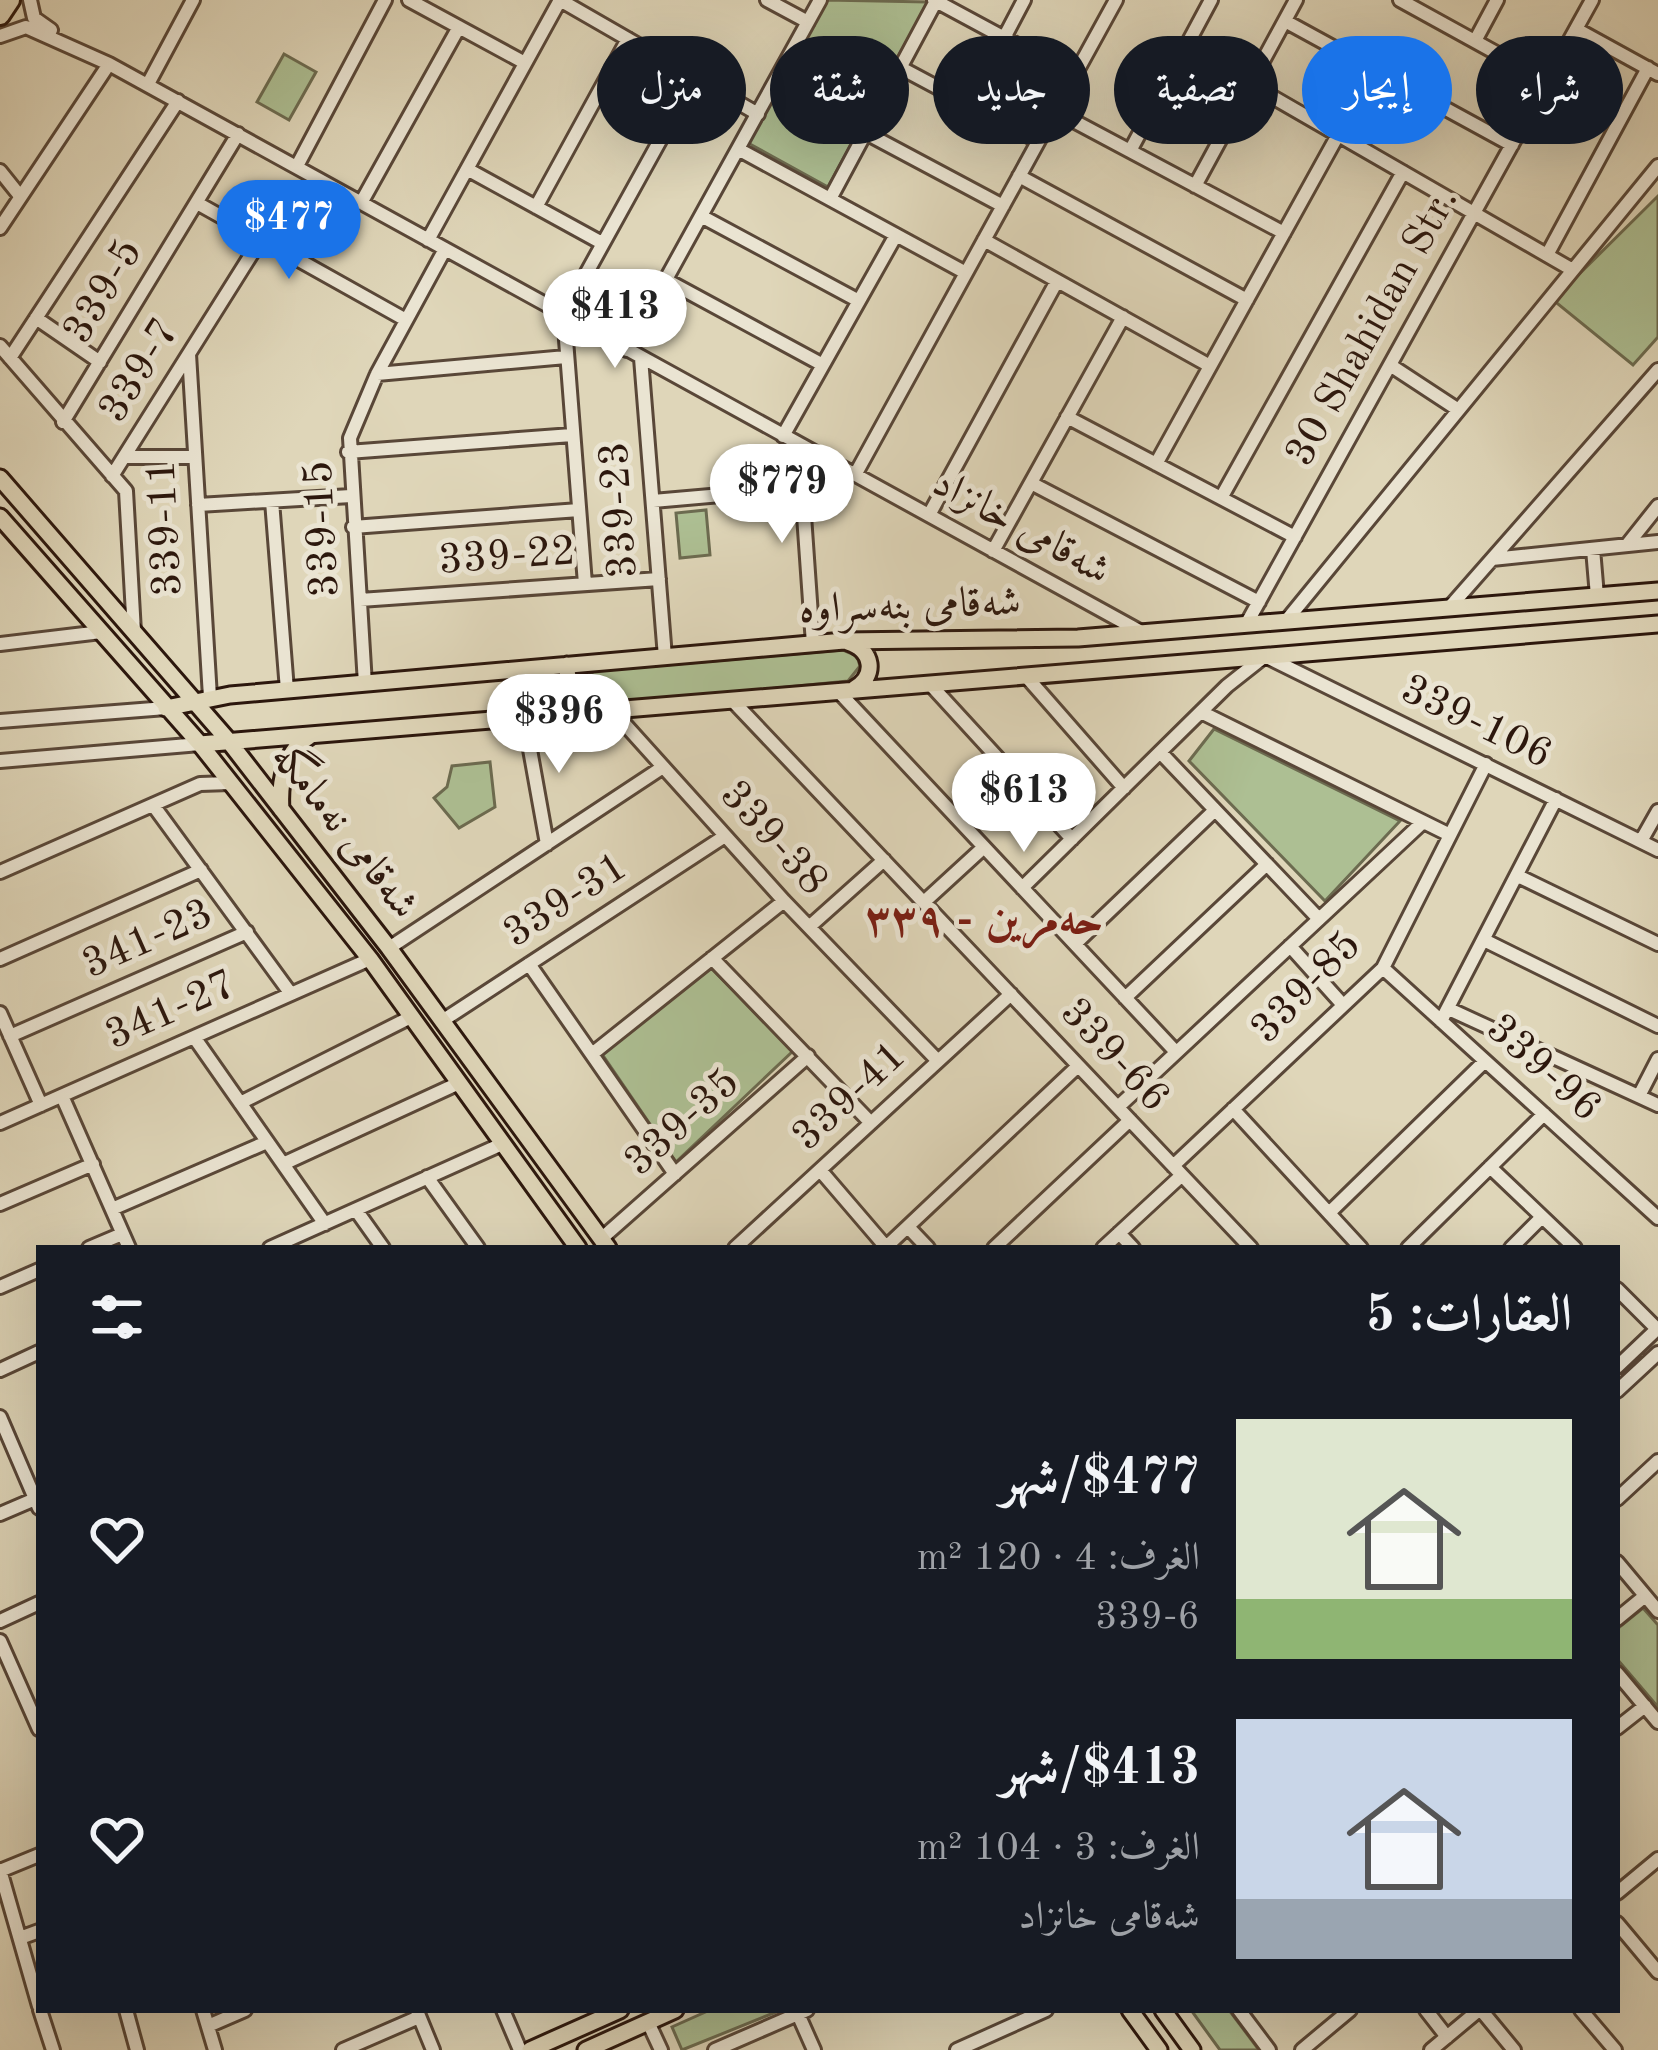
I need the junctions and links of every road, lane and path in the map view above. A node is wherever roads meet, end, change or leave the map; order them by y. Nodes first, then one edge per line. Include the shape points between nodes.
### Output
1 (10, 0) edge
2 (30, 0) edge
3 (193, 0) edge
4 (385, 0) edge
5 (409, 0) edge
6 (767, 0) edge
7 (820, 0) edge
8 (1024, 0) edge
9 (1116, 0) edge
10 (1211, 0) edge
11 (1296, 0) edge
12 (1497, 0) edge
13 (1592, 0) edge
14 (935, 1) edge
15 (1406, 2) edge
16 (0, 15) edge
17 (1285, 21) junction
18 (808, 22) junction
19 (459, 27) junction
20 (1576, 29) junction
21 (0, 36) edge
22 (623, 36) edge
23 (1000, 36) edge
24 (1005, 36) edge
25 (1277, 36) edge
26 (1572, 36) edge
27 (1475, 41) joint
28 (1090, 48) edge
29 (909, 52) edge
30 (526, 63) junction
31 (109, 64) junction
32 (1653, 71) edge
33 (148, 85) junction
34 (597, 96) edge
35 (178, 101) junction
36 (746, 107) edge
37 (758, 114) junction
38 (1090, 130) edge
39 (238, 134) junction
40 (657, 144) edge
41 (860, 144) edge
42 (887, 144) edge
43 (1037, 144) edge
44 (1218, 144) edge
45 (1333, 144) edge
46 (1354, 144) edge
47 (1512, 145) joint
48 (738, 149) junction
49 (1130, 151) junction
50 (297, 166) junction
51 (1658, 166) edge
52 (467, 169) junction
53 (0, 171) edge
54 (1403, 172) junction
55 (1019, 176) junction
56 (1195, 186) junction
57 (20, 196) junction
58 (830, 199) junction
59 (197, 202) junction
60 (361, 202) junction
61 (1003, 206) junction
62 (536, 207) junction
63 (1474, 213) junction
64 (701, 216) junction
65 (0, 228) edge
66 (1284, 233) junction
67 (896, 235) junction
68 (261, 239) junction
69 (428, 240) junction
70 (984, 240) junction
71 (602, 243) junction
72 (445, 249) junction
73 (1547, 255) junction
74 (1571, 269) junction
75 (966, 273) junction
76 (666, 280) junction
77 (1057, 281) junction
78 (1247, 300) junction
79 (859, 301) junction
80 (564, 314) junction
81 (1123, 317) junction
82 (36, 318) junction
83 (406, 320) junction
84 (0, 346) edge
85 (627, 350) junction
86 (189, 354) junction
87 (566, 357) junction
88 (10, 358) junction
89 (641, 358) junction
90 (100, 362) junction
91 (823, 364) junction
92 (1390, 365) junction
93 (1210, 366) junction
94 (1658, 370) edge
95 (377, 374) junction
96 (1457, 409) junction
97 (1067, 417) junction
98 (63, 422) junction
99 (572, 435) junction
100 (784, 436) junction
101 (799, 444) junction
102 (348, 452) junction
103 (195, 457) junction
104 (124, 458) junction
105 (1156, 464) junction
106 (855, 475) junction
107 (112, 476) junction
108 (0, 478) edge
109 (1031, 483) junction
110 (802, 488) junction
111 (351, 496) junction
112 (1221, 498) junction
113 (272, 501) junction
114 (653, 501) junction
115 (198, 506) junction
116 (1658, 506) edge
117 (579, 510) junction
118 (929, 515) junction
119 (0, 517) edge
120 (353, 527) junction
121 (1295, 537) junction
122 (1658, 542) edge
123 (1627, 545) junction
124 (1592, 549) junction
125 (993, 551) junction
126 (1491, 559) junction
127 (659, 579) junction
128 (585, 584) junction
129 (1658, 591) edge
130 (1597, 596) junction
131 (360, 600) junction
132 (1259, 602) junction
133 (1449, 608) junction
134 (1286, 621) junction
135 (1247, 623) junction
136 (1658, 624) edge
137 (101, 632) junction
138 (134, 632) junction
139 (1144, 633) junction
140 (843, 641) junction
141 (0, 644) edge
142 (813, 644) junction
143 (1265, 656) junction
144 (665, 657) junction
145 (567, 665) junction
146 (1025, 675) junction
147 (929, 683) junction
148 (365, 684) junction
149 (287, 690) junction
150 (844, 690) junction
151 (201, 699) junction
152 (731, 699) junction
153 (166, 708) junction
154 (612, 710) junction
155 (570, 712) junction
156 (1201, 712) junction
157 (524, 716) junction
158 (0, 721) edge
159 (316, 732) junction
160 (227, 739) junction
161 (200, 744) junction
162 (1160, 752) junction
163 (0, 761) edge
164 (1486, 764) junction
165 (663, 766) junction
166 (230, 783) junction
167 (1124, 788) junction
168 (1556, 799) junction
169 (153, 805) junction
170 (1215, 810) junction
171 (1658, 811) edge
172 (281, 812) junction
173 (1423, 822) junction
174 (1450, 835) junction
175 (725, 836) junction
176 (1072, 839) junction
177 (1641, 841) junction
178 (548, 844) junction
179 (984, 847) junction
180 (1658, 850) edge
181 (884, 860) junction
182 (1267, 864) junction
183 (201, 871) junction
184 (0, 872) edge
185 (1518, 876) junction
186 (1022, 888) junction
187 (784, 902) junction
188 (923, 902) junction
189 (1319, 919) junction
190 (809, 927) junction
191 (247, 932) junction
192 (1486, 940) junction
193 (1075, 944) junction
194 (1658, 944) edge
195 (1290, 946) junction
196 (389, 948) junction
197 (712, 958) junction
198 (0, 959) edge
199 (370, 959) junction
200 (529, 964) junction
201 (1383, 968) junction
202 (291, 994) junction
203 (1011, 994) junction
204 (1125, 998) junction
205 (1343, 1004) junction
206 (0, 1013) edge
207 (1446, 1015) junction
208 (411, 1017) junction
209 (442, 1021) junction
210 (1658, 1026) edge
211 (10, 1036) junction
212 (194, 1037) junction
213 (1177, 1052) junction
214 (592, 1054) junction
215 (808, 1056) junction
216 (1658, 1059) edge
217 (938, 1061) junction
218 (1485, 1061) junction
219 (1078, 1066) junction
220 (459, 1083) junction
221 (1640, 1094) junction
222 (62, 1096) junction
223 (240, 1103) junction
224 (41, 1105) junction
225 (1658, 1105) edge
226 (1118, 1108) junction
227 (1233, 1109) junction
228 (1544, 1114) junction
229 (1130, 1120) junction
230 (0, 1123) edge
231 (871, 1123) junction
232 (267, 1142) junction
233 (502, 1144) junction
234 (93, 1164) junction
235 (283, 1164) junction
236 (1490, 1167) junction
237 (820, 1170) junction
238 (1177, 1171) junction
239 (675, 1174) junction
240 (427, 1178) junction
241 (0, 1204) edge
242 (112, 1209) junction
243 (356, 1210) junction
244 (1329, 1214) junction
245 (1542, 1217) junction
246 (1658, 1218) edge
247 (325, 1224) junction
248 (908, 1227) junction
249 (1119, 1233) junction
250 (122, 1234) junction
251 (605, 1244) edge
252 (96, 1245) edge
253 (128, 1245) edge
254 (288, 1245) edge
255 (381, 1245) edge
256 (476, 1245) edge
257 (576, 1245) edge
258 (738, 1245) edge
259 (883, 1245) edge
260 (887, 1245) edge
261 (925, 1245) edge
262 (997, 1245) edge
263 (1106, 1245) edge
264 (1130, 1245) edge
265 (1248, 1245) edge
266 (1358, 1245) edge
267 (1411, 1245) edge
268 (1514, 1245) edge
269 (1572, 1245) edge
270 (36, 1271) edge
271 (0, 1288) edge
272 (1620, 1292) edge
273 (1658, 1329) edge
274 (36, 1353) edge
275 (1656, 1360) edge
276 (1620, 1363) edge
277 (0, 1370) edge
278 (1620, 1389) edge
279 (0, 1418) edge
280 (1658, 1461) edge
281 (1646, 1472) junction
282 (1658, 1487) edge
283 (1620, 1496) edge
284 (36, 1501) edge
285 (36, 1503) edge
286 (0, 1514) edge
287 (1620, 1566) edge
288 (1645, 1595) junction
289 (36, 1605) edge
290 (1658, 1611) edge
291 (1620, 1616) edge
292 (0, 1621) edge
293 (0, 1640) edge
294 (1620, 1676) edge
295 (1645, 1706) junction
296 (36, 1722) edge
297 (1658, 1722) edge
298 (1620, 1726) edge
299 (36, 1856) edge
300 (1658, 1859) edge
301 (0, 1870) edge
302 (1620, 1891) edge
303 (1620, 1926) edge
304 (36, 1932) edge
305 (20, 1938) junction
306 (1657, 1969) edge
307 (36, 1986) edge
308 (45, 2013) edge
309 (127, 2013) edge
310 (204, 2013) edge
311 (237, 2013) edge
312 (418, 2013) edge
313 (503, 2013) edge
314 (668, 2013) edge
315 (800, 2013) edge
316 (802, 2013) edge
317 (1039, 2013) edge
318 (1132, 2013) edge
319 (1165, 2013) edge
320 (1241, 2013) edge
321 (1428, 2013) edge
322 (1476, 2013) edge
323 (1483, 2013) edge
324 (1584, 2013) edge
325 (1334, 2015) edge
326 (591, 2016) edge
327 (648, 2022) junction
328 (208, 2026) junction
329 (1447, 2037) junction
330 (53, 2050) edge
331 (137, 2050) edge
332 (215, 2050) edge
333 (343, 2050) edge
334 (433, 2050) edge
335 (520, 2050) edge
336 (530, 2050) edge
337 (586, 2050) edge
338 (661, 2050) edge
339 (715, 2050) edge
340 (814, 2050) edge
341 (957, 2050) edge
342 (1159, 2050) edge
343 (1192, 2050) edge
344 (1269, 2050) edge
345 (1302, 2050) edge
346 (1431, 2050) edge
347 (1514, 2050) edge
348 (1615, 2050) edge

1 - 16 highway
2 - 31 street, شەقامی خانزاد via 41,24
3 - 33 street
4 - 50 street
5 - 19 street
6 - 18 street
7 - 18 street
8 - 24 street
9 - 28 street
10 - 49 street
11 - 17 street
12 - 27 street
13 - 20 street, 30 Shahidan Str.
14 - 23 street
14 - 29 street
15 - 27 street
17 - 25 street
17 - 47 street
18 - 37 street
19 - 30 street
19 - 60 street
20 - 26 street, 30 Shahidan Str.
20 - 32 street
21 - 31 street, شەقامی خانزاد via 26,27
22 - 30 street via 560,0
30 - 52 street
31 - 33 street, شەقامی خانزاد
31 - 57 street
32 - 73 street
33 - 35 street, شەقامی خانزاد
34 - 62 street
35 - 39 street, شەقامی خانزاد
35 - 82 street
36 - 37 street
37 - 48 street
38 - 49 street
39 - 50 street, شەقامی خانزاد
39 - 59 street, 339-5
40 - 71 street
41 - 58 street
42 - 61 street
43 - 55 street
44 - 56 street
45 - 66 street
46 - 54 street
47 - 63 street, 30 Shahidan Str.
48 - 58 street
48 - 64 street
49 - 56 street
50 - 60 street, شەقامی خانزاد
51 - 74 street
52 - 62 street
52 - 69 street
53 - 57 street
54 - 63 street
54 - 112 street
55 - 61 street
55 - 78 street
56 - 66 street
57 - 65 street
58 - 67 street
59 - 68 street
59 - 90 street, 339-5
60 - 69 street, شەقامی خانزاد
61 - 70 street
62 - 71 street
63 - 73 street
63 - 92 street, 30 Shahidan Str.
64 - 76 street
64 - 79 street
66 - 78 street
67 - 75 street
67 - 79 street
68 - 83 street
68 - 86 street, 339-7
69 - 72 street, شەقامی خانزاد
70 - 75 street
70 - 77 street
71 - 80 street
72 - 80 street, شەقامی خانزاد
72 - 83 street, 339-15
73 - 74 street
74 - 96 street
75 - 106 street
76 - 85 street
76 - 91 street
77 - 81 street
77 - 118 street
78 - 93 street
79 - 91 street
80 - 85 street, شەقامی خانزاد
80 - 87 street
81 - 93 street
81 - 97 street
82 - 88 street
82 - 90 street
83 - 95 street, 339-15
84 - 88 street
85 - 89 street, شەقامی خانزاد
86 - 103 street, 339-11
86 - 104 street, 339-7
87 - 95 street
87 - 99 street
88 - 98 street
89 - 100 street, شەقامی خانزاد
89 - 114 street, 339-23
90 - 98 street, 339-5
91 - 100 street
92 - 96 street
92 - 121 street, 30 Shahidan Str.
93 - 105 street
94 - 126 street
95 - 102 street, 339-15
96 - 134 street
97 - 105 street
97 - 109 street
98 - 107 street
99 - 102 street
99 - 117 street
100 - 101 street, شەقامی خانزاد
101 - 106 street, شەقامی خانزاد
101 - 110 street
102 - 111 street, 339-15
103 - 104 street
103 - 115 street, 339-11
104 - 107 street, 339-7
105 - 112 street
106 - 118 street, شەقامی خانزاد
107 - 138 street via 125,491
108 - 138 main road, شەقامی نەمامگە
109 - 125 street
109 - 132 street
110 - 114 street
110 - 142 street
111 - 113 street
111 - 120 street, 339-15
112 - 121 street
113 - 115 street
113 - 149 street
114 - 127 street, 339-23
115 - 151 street, 339-11
116 - 123 street
117 - 120 street
117 - 128 street
118 - 125 street, شەقامی خانزاد
119 - 137 main road, شەقامی نەمامگە
120 - 131 street, 339-15
121 - 132 street, 30 Shahidan Str.
122 - 123 street
123 - 124 street
124 - 126 street
124 - 130 street
125 - 139 street, شەقامی خانزاد
126 - 133 street
127 - 128 street, 339-22
127 - 144 street, 339-23
128 - 131 street, 339-22
129 - 130 main road, شەقامی بنەسراوە
130 - 133 main road, شەقامی بنەسراوە
131 - 148 street, 339-15
132 - 135 street, 30 Shahidan Str.
133 - 134 main road, شەقامی بنەسراوە
134 - 135 main road, شەقامی بنەسراوە
135 - 139 main road, شەقامی بنەسراوە
136 - 143 main road, شەقامی بنەسراوە
137 - 141 street
137 - 153 main road, شەقامی نەمامگە
138 - 151 main road, شەقامی نەمامگە
139 - 140 main road, شەقامی بنەسراوە
140 - 142 main road, شەقامی بنەسراوە
140 - 150 main road via 862,648 870,664 865,681
142 - 144 main road, شەقامی بنەسراوە
143 - 146 main road, شەقامی بنەسراوە
143 - 156 street
143 - 164 street, 339-106
144 - 145 main road, شەقامی بنەسراوە
145 - 148 main road, شەقامی بنەسراوە
145 - 155 main road
146 - 147 main road, شەقامی بنەسراوە
146 - 167 street
147 - 150 main road, شەقامی بنەسراوە
147 - 176 street
148 - 149 main road, شەقامی بنەسراوە
149 - 151 main road, شەقامی بنەسراوە
150 - 152 main road, شەقامی بنەسراوە
150 - 179 street
151 - 153 main road, شەقامی بنەسراوە
151 - 160 main road, شەقامی نەمامگە
152 - 154 main road, شەقامی بنەسراوە
152 - 181 street, 339-66
153 - 158 street
153 - 161 main road, شەقامی نەمامگە
154 - 155 main road, شەقامی بنەسراوە
154 - 165 street, 339-38
155 - 157 main road, شەقامی بنەسراوە
156 - 162 street
156 - 173 street
157 - 159 main road, شەقامی بنەسراوە
157 - 178 street
159 - 160 main road, شەقامی بنەسراوە
159 - 172 main road via 287,762
160 - 161 main road, شەقامی بنەسراوە
160 - 172 main road, شەقامی نەمامگە
161 - 163 street
161 - 166 main road, شەقامی نەمامگە
162 - 167 street
162 - 170 street
164 - 168 street, 339-106
164 - 174 street, 339-85
165 - 175 street, 339-38
165 - 178 street
166 - 169 street via 200,784
166 - 199 main road, شەقامی نەمامگە
167 - 176 street
168 - 177 street, 339-106
168 - 185 street
169 - 183 street
169 - 184 street
170 - 182 street
170 - 193 street
171 - 177 street
172 - 196 main road, شەقامی نەمامگە
173 - 174 street
173 - 189 street
174 - 201 street, 339-85
175 - 187 street, 339-38
175 - 200 street, 339-31
176 - 186 street
177 - 180 street, 339-106
178 - 196 street
179 - 186 street
179 - 188 street
181 - 188 street, 339-66
181 - 190 street
182 - 189 street
182 - 204 street
183 - 191 street
183 - 198 street
185 - 192 street
185 - 194 street
186 - 193 street
187 - 190 street, 339-38
187 - 197 street
188 - 203 street, 339-66
189 - 195 street
190 - 217 street, 339-38
191 - 202 street
191 - 211 street, 341-23
192 - 207 street
192 - 210 street
193 - 204 street
195 - 205 street
195 - 213 street
196 - 209 main road, شەقامی نەمامگە
197 - 214 street
197 - 215 street
199 - 202 street, 341-27
199 - 208 main road, شەقامی نەمامگە
200 - 209 street, 339-31
200 - 214 street
201 - 205 street, 339-85
201 - 207 street, 339-96
202 - 212 street, 341-27
203 - 217 street, 339-41
203 - 219 street, 339-66
204 - 213 street
205 - 227 street, 339-85
206 - 211 street
207 - 218 street, 339-96
207 - 221 street
208 - 220 main road, شەقامی نەمامگە
208 - 223 street
209 - 251 main road, شەقامی نەمامگە
211 - 224 street
212 - 222 street, 341-27
212 - 223 street
213 - 226 street
214 - 239 street
215 - 231 street
215 - 239 street, 339-35
216 - 221 street
217 - 231 street, 339-41
218 - 228 street, 339-96
218 - 244 street
219 - 226 street, 339-66
219 - 248 street
220 - 233 main road, شەقامی نەمامگە
220 - 235 street
221 - 225 street
222 - 224 street, 341-27
222 - 234 street
223 - 232 street
224 - 230 street, 341-27
226 - 229 street, 339-66
227 - 238 street, 339-85
227 - 244 street
228 - 236 street
228 - 246 street, 339-96
229 - 238 street, 339-66
229 - 262 street
231 - 237 street, 339-41
232 - 235 street
232 - 242 street
233 - 240 street
233 - 257 main road, شەقامی نەمامگە
234 - 241 street
234 - 242 street
235 - 247 street
236 - 245 street
236 - 267 street
237 - 258 street, 339-41
237 - 259 street
238 - 249 street, 339-85
238 - 265 street, 339-66
239 - 251 street, 339-35
240 - 243 street
240 - 256 street
242 - 250 street
243 - 247 street
243 - 255 street
244 - 266 street
245 - 268 street
245 - 269 street
247 - 254 street
248 - 260 street
248 - 261 street
249 - 263 street, 339-85
249 - 264 street
250 - 252 street
250 - 253 street
270 - 271 street
272 - 273 street
273 - 276 street
274 - 277 street
275 - 278 street
279 - 284 street
280 - 281 street
281 - 282 street
281 - 283 street
285 - 286 street
287 - 288 street
288 - 290 street
288 - 291 street
289 - 292 street
293 - 296 street
294 - 295 street
295 - 297 street
295 - 298 street
299 - 301 street
300 - 302 street
301 - 305 street
303 - 306 street
304 - 305 street
305 - 307 street
308 - 330 street
309 - 331 street
310 - 328 street
311 - 328 street
312 - 333 street
312 - 334 street
313 - 335 street
314 - 327 main road
315 - 339 street
316 - 340 street
317 - 341 street
318 - 342 main road
319 - 343 main road
320 - 344 street
321 - 329 street
322 - 329 street
323 - 347 street
324 - 348 street
325 - 345 street
326 - 336 main road
327 - 337 main road
327 - 338 street
328 - 332 street
329 - 346 street

